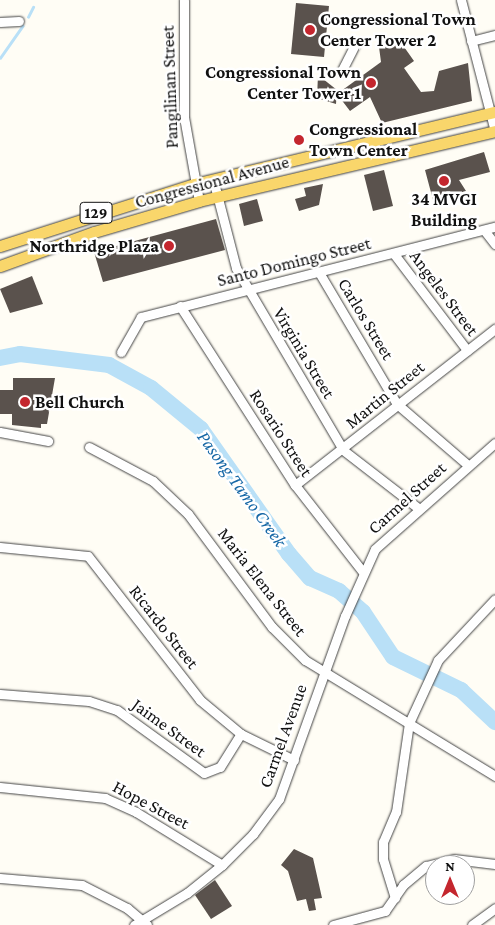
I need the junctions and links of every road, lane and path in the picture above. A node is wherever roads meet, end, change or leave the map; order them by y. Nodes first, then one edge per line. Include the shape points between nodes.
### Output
1 (184, 0) edge
2 (461, 0) edge
3 (19, 21) dead end
4 (0, 22) edge
5 (495, 35) edge
6 (476, 39) junction
7 (356, 44) dead end
8 (341, 72) dead end
9 (493, 112) edge
10 (495, 131) edge
11 (213, 179) junction
12 (194, 184) junction
13 (218, 196) junction
14 (199, 201) junction
15 (495, 227) edge
16 (484, 230) junction
17 (495, 244) edge
18 (0, 246) edge
19 (394, 254) junction
20 (0, 266) edge
21 (320, 274) junction
22 (248, 291) junction
23 (180, 306) junction
24 (495, 329) edge
25 (467, 350) junction
26 (121, 352) dead end
27 (397, 404) junction
28 (0, 432) edge
29 (48, 441) dead end
30 (495, 443) edge
31 (89, 447) dead end
32 (343, 450) junction
33 (468, 465) junction
34 (295, 486) junction
35 (418, 508) junction
36 (0, 546) edge
37 (363, 572) junction
38 (495, 600) edge
39 (345, 616) joint
40 (323, 672) junction
41 (0, 694) edge
42 (409, 723) junction
43 (241, 734) junction
44 (294, 760) junction
45 (495, 776) edge
46 (0, 787) edge
47 (495, 864) edge
48 (222, 865) junction
49 (0, 878) edge
50 (395, 898) junction
51 (495, 908) edge
52 (141, 923) edge
53 (333, 925) edge
54 (472, 925) edge

1 - 12 street, Pangilinan Street via 184,117
2 - 6 street
3 - 4 street
5 - 6 street
6 - 9 street
7 - 8 street
9 - 10 street
9 - 11 main road, Congressional Avenue / 129
10 - 13 main road, Congressional Avenue / 129
11 - 12 main road, Congressional Avenue / 129
11 - 13 street, Virginia Street
12 - 14 street, Pangilinan Street
12 - 18 main road, Congressional Avenue / 129
13 - 14 main road, Congressional Avenue / 129
13 - 22 street, Virginia Street via 236,268
14 - 20 main road, Congressional Avenue / 129 via 94,232
15 - 16 street, Santo Domingo Street
16 - 17 street
16 - 19 street, Santo Domingo Street
19 - 21 street, Santo Domingo Street
19 - 25 street, Angeles Street
21 - 22 street, Santo Domingo Street
21 - 27 street, Carlos Street
22 - 23 street, Santo Domingo Street
22 - 32 street, Virginia Street
23 - 26 street, Santo Domingo Street via 136,320
23 - 34 street, Rosario Street
24 - 25 street, Martin Street
25 - 27 street, Martin Street
27 - 32 street, Martin Street
27 - 33 street, Carlos Street
28 - 29 street
30 - 33 street, Carmel Street
31 - 40 street, Maria Elena Street via 153,481 188,514 272,627 305,660
32 - 34 street, Martin Street
32 - 35 street, Virginia Street
33 - 35 street, Carmel Street
34 - 37 street, Rosario Street
35 - 37 street, Carmel Street via 375,549
36 - 43 street, Ricardo Street via 88,556 200,700
37 - 39 street, Carmel Street
38 - 42 street via 438,660
39 - 40 street, Carmel Avenue
40 - 42 street, Maria Elena Street
40 - 44 street, Carmel Avenue
41 - 43 street, Jaime Street via 89,701 116,710 204,773 220,767
42 - 45 street, Maria Elena Street
42 - 50 street via 396,812 384,842 384,859
43 - 44 street, Ricardo Street
44 - 48 street, Carmel Avenue via 279,799 253,834
46 - 48 street, Hope Street via 105,798 136,812
47 - 50 street via 454,859 426,866 402,885
48 - 52 street, Carmel Avenue
49 - 52 street via 82,885 118,903
50 - 53 street via 385,911 372,917
51 - 54 street

